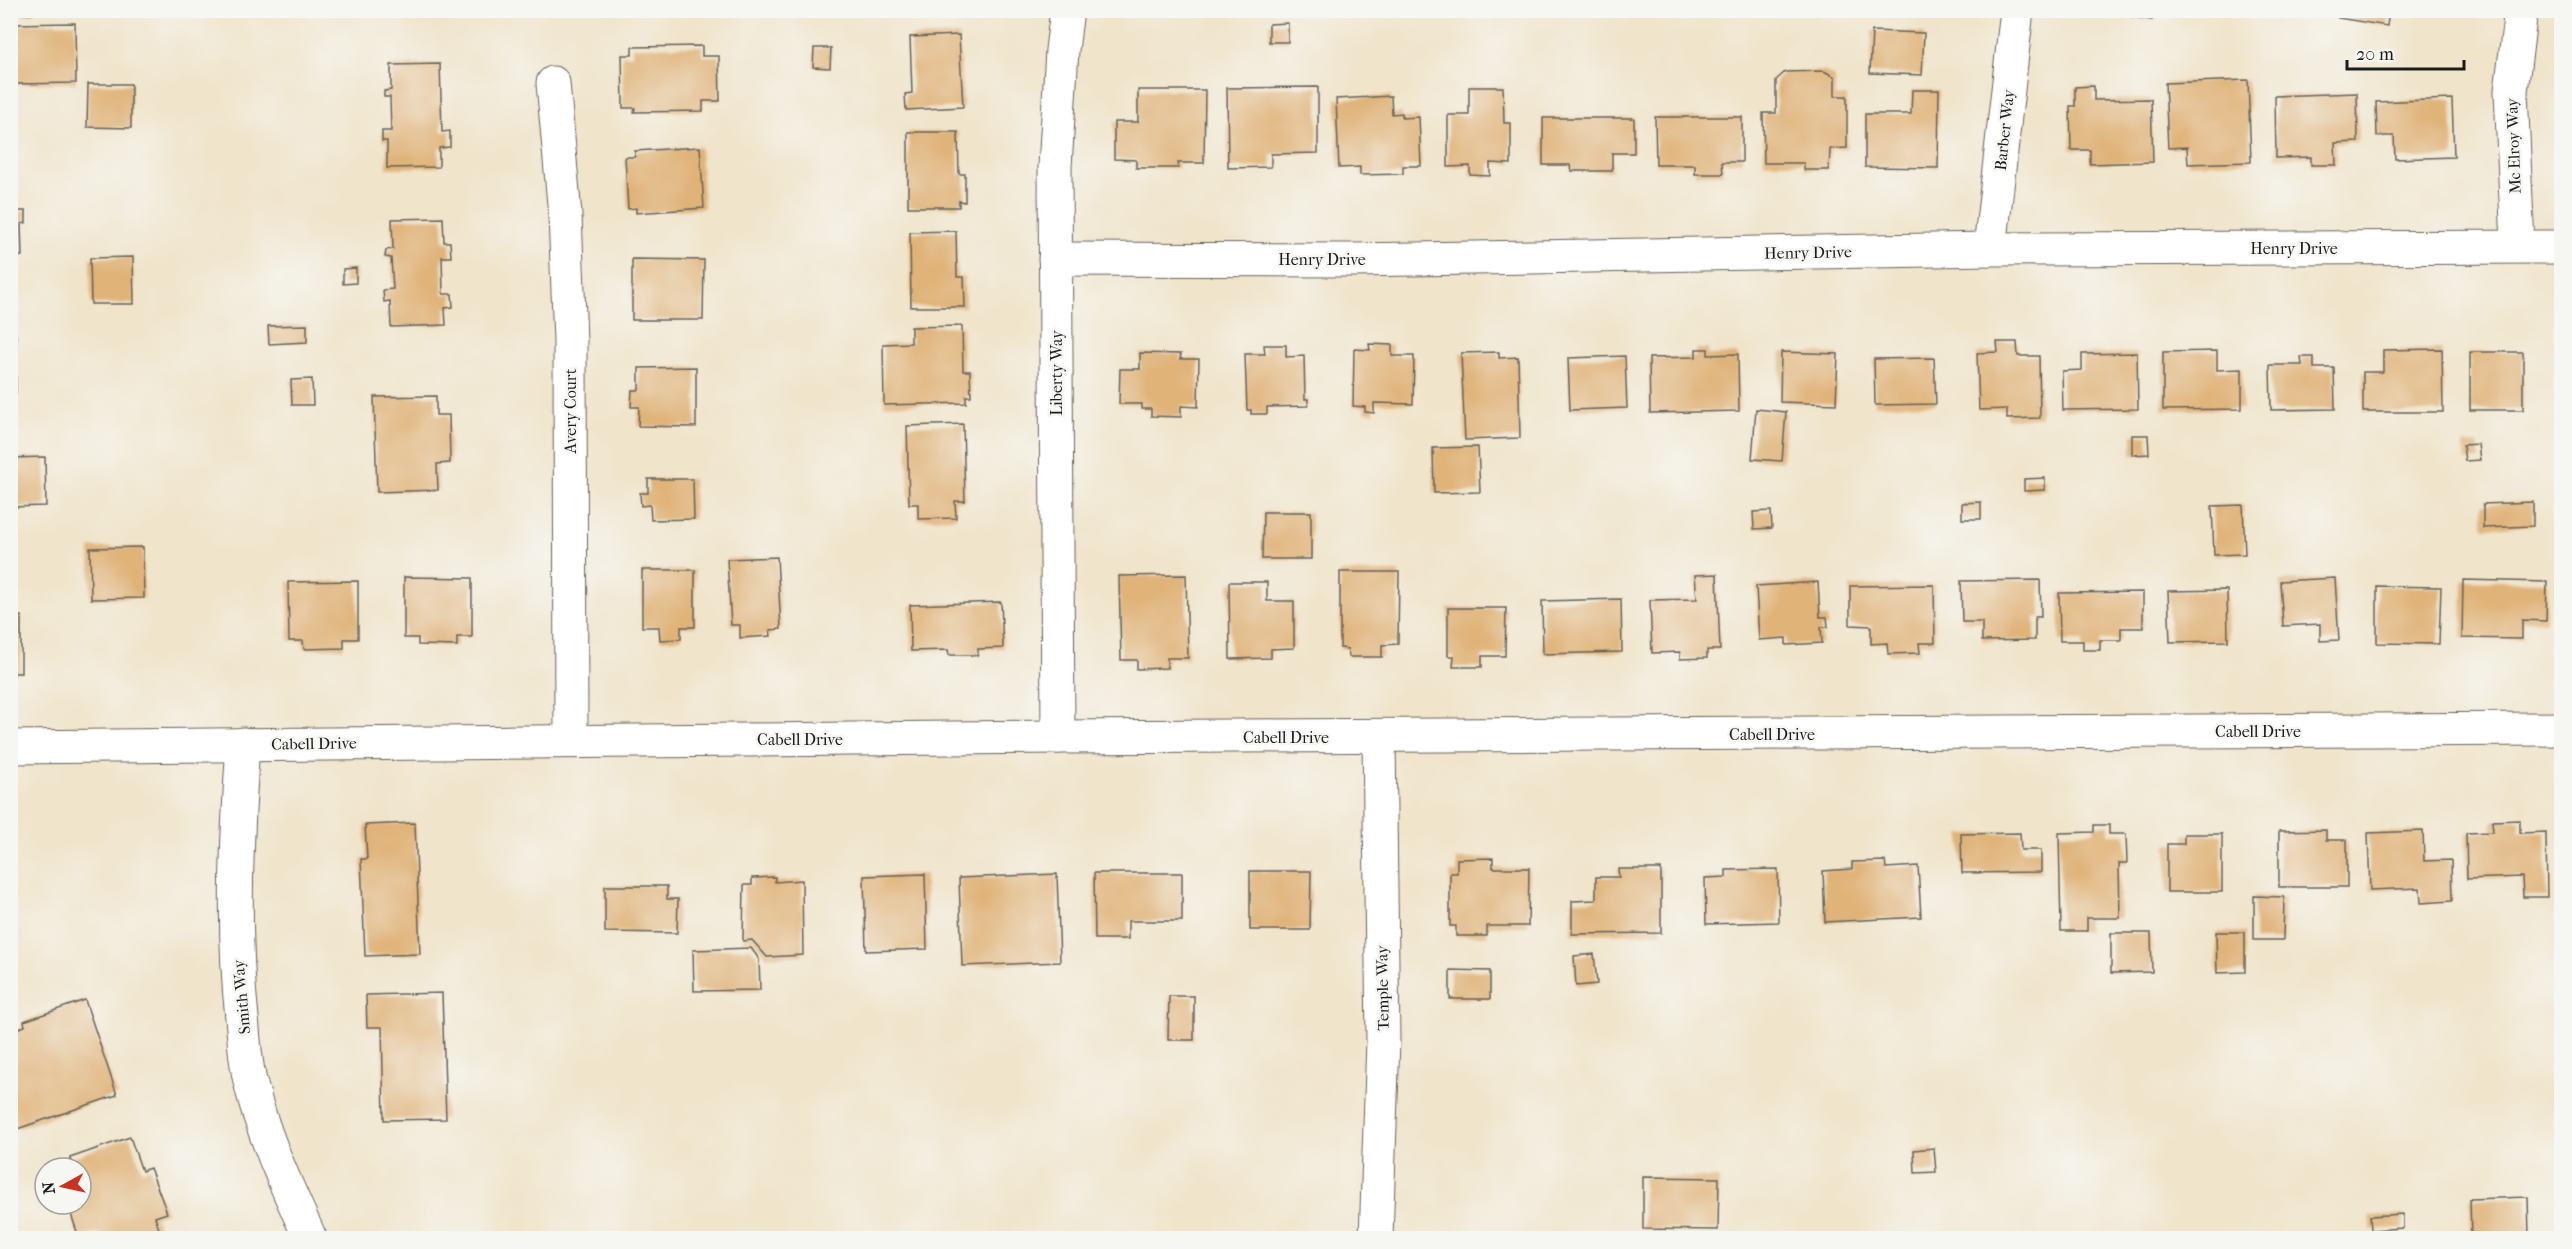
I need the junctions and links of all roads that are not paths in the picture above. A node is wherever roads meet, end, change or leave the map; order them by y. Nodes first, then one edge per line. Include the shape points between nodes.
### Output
1 (1067, 10) edge
2 (2017, 10) edge
3 (2521, 10) edge
4 (553, 83) dead end
5 (2517, 245) junction
6 (2562, 247) edge
7 (1990, 249) junction
8 (1055, 259) junction
9 (2562, 729) edge
10 (1058, 737) junction
11 (1379, 737) junction
12 (571, 741) junction
13 (243, 744) junction
14 (10, 747) edge
15 (310, 1239) edge
16 (1376, 1239) edge

1 - 8 street, Liberty Way via 1058,109
2 - 7 street, Barber Way
3 - 5 street, Mc Elroy Way via 2511,91
4 - 12 street, Avery Court via 565,215 570,341
5 - 6 street, Henry Drive
5 - 7 street, Henry Drive
7 - 8 street, Henry Drive via 1354,260
8 - 10 street, Liberty Way
9 - 11 street, Cabell Drive
10 - 11 street, Cabell Drive
10 - 12 street, Cabell Drive
11 - 16 street, Temple Way via 1383,1041
12 - 13 street, Cabell Drive
13 - 14 street, Cabell Drive
13 - 15 street, Smith Way via 237,845 237,949 249,1079 261,1122

